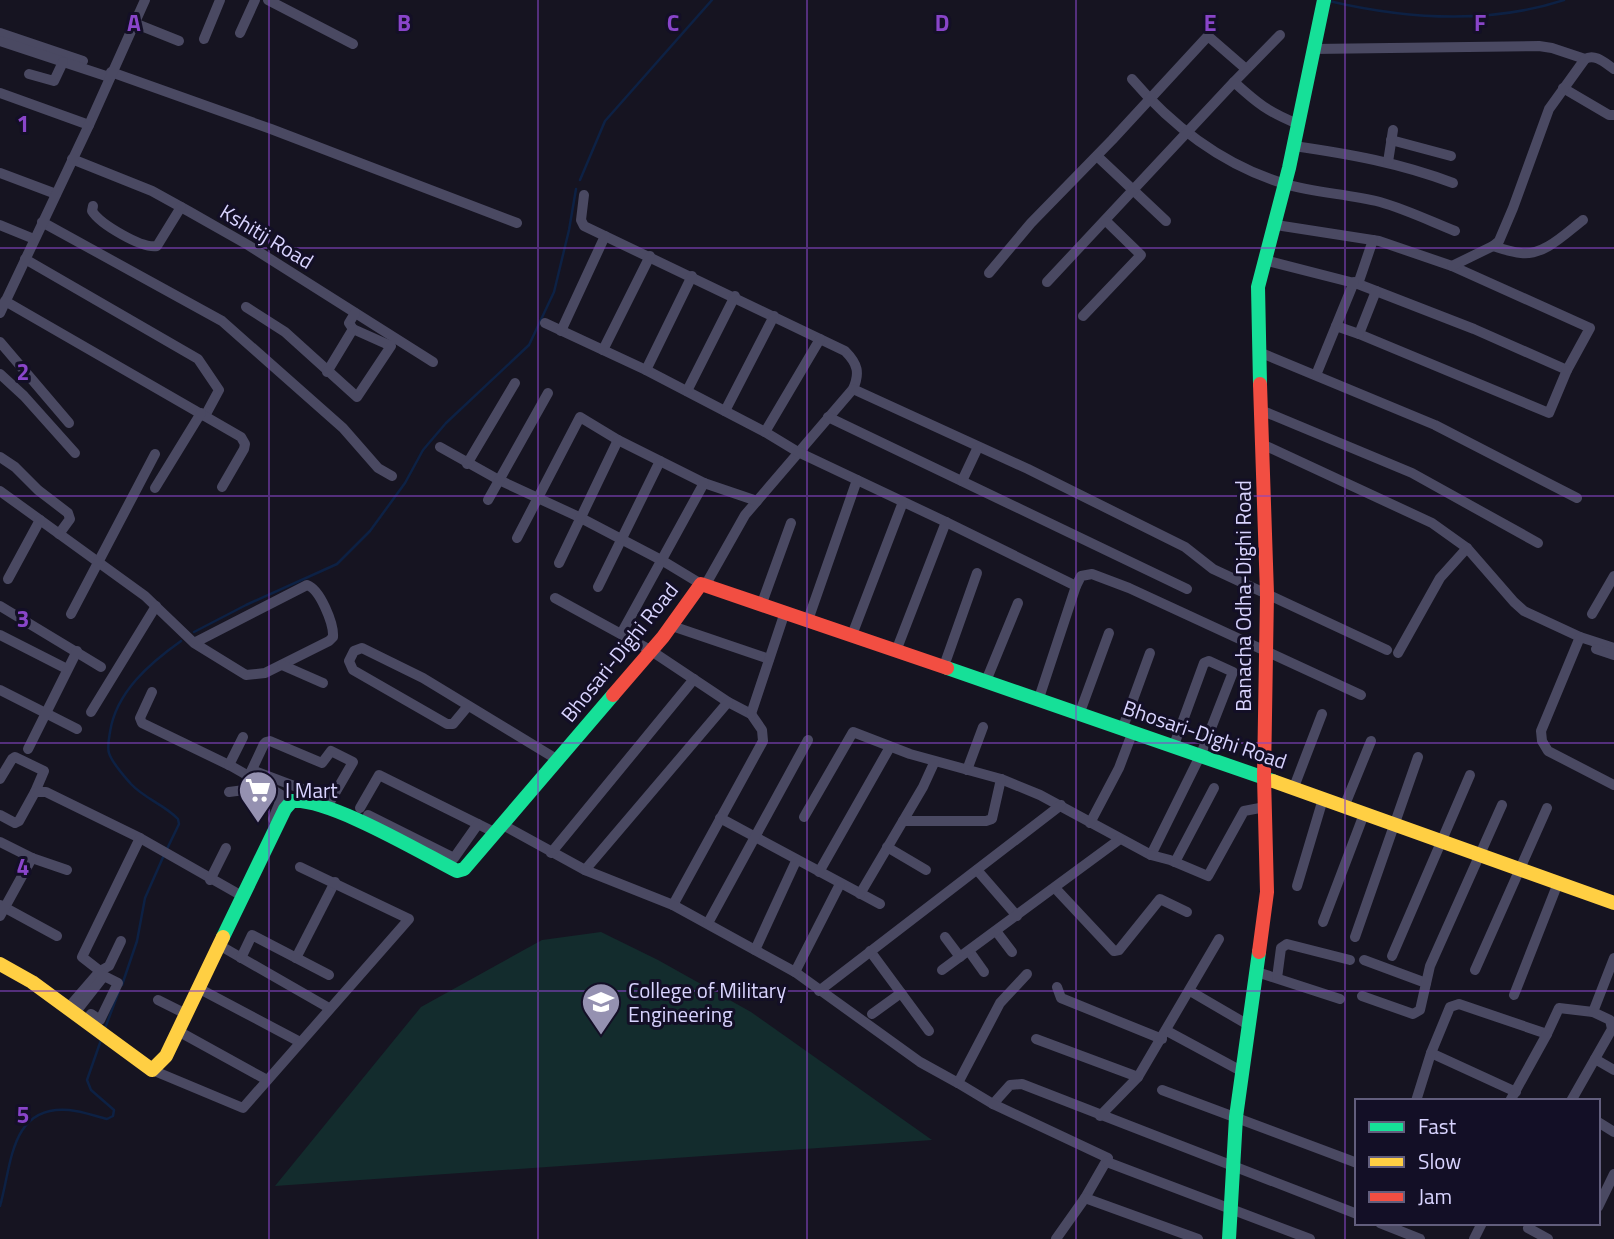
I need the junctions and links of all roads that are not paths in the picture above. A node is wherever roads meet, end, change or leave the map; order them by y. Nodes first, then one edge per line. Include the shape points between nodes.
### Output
1 (145, 0) edge
2 (220, 0) edge
3 (255, 0) edge
4 (268, 0) edge
5 (1323, 3) edge
6 (134, 23) junction
7 (0, 33) edge
8 (240, 33) dead end
9 (1279, 35) dead end
10 (204, 39) dead end
11 (0, 41) edge
12 (179, 41) dead end
13 (353, 44) dead end
14 (1313, 49) junction
15 (1585, 59) junction
16 (83, 61) dead end
17 (64, 62) junction
18 (1246, 69) junction
19 (1614, 69) edge
20 (29, 74) dead end
21 (110, 75) junction
22 (1132, 79) dead end
23 (1234, 82) junction
24 (1563, 88) junction
25 (0, 93) edge
26 (1149, 99) junction
27 (1614, 115) edge
28 (1298, 124) junction
29 (89, 125) junction
30 (1187, 134) junction
31 (1294, 146) junction
32 (1423, 150) junction
33 (1097, 156) junction
34 (1451, 156) dead end
35 (72, 159) junction
36 (1388, 162) junction
37 (1418, 170) junction
38 (0, 173) edge
39 (1453, 183) dead end
40 (1285, 184) junction
41 (1133, 190) junction
42 (56, 194) junction
43 (584, 195) dead end
44 (93, 206) dead end
45 (181, 207) junction
46 (1166, 220) dead end
47 (1583, 220) dead end
48 (1106, 221) junction
49 (42, 222) junction
50 (517, 223) dead end
51 (0, 225) edge
52 (1276, 225) junction
53 (1455, 231) dead end
54 (604, 236) junction
55 (34, 239) junction
56 (1373, 240) junction
57 (1493, 246) junction
58 (650, 256) junction
59 (25, 259) junction
60 (1264, 260) junction
61 (1452, 266) junction
62 (989, 273) dead end
63 (692, 276) junction
64 (1047, 282) dead end
65 (1356, 283) junction
66 (1376, 291) junction
67 (735, 296) junction
68 (5, 301) junction
69 (246, 307) dead end
70 (0, 313) edge
71 (355, 313) junction
72 (774, 316) junction
73 (1083, 316) dead end
74 (545, 323) dead end
75 (1336, 326) junction
76 (353, 329) junction
77 (561, 331) junction
78 (1359, 334) junction
79 (820, 339) junction
80 (0, 341) edge
81 (603, 350) junction
82 (1259, 352) junction
83 (433, 362) dead end
84 (646, 370) junction
85 (1567, 370) junction
86 (327, 372) junction
87 (0, 374) edge
88 (1316, 375) junction
89 (515, 383) dead end
90 (853, 390) junction
91 (687, 391) junction
92 (548, 393) dead end
93 (725, 411) junction
94 (1263, 411) junction
95 (203, 414) junction
96 (828, 417) junction
97 (69, 423) dead end
98 (765, 432) junction
99 (618, 440) junction
100 (1262, 444) junction
101 (440, 447) dead end
102 (978, 447) junction
103 (798, 452) junction
104 (75, 453) dead end
105 (155, 454) dead end
106 (0, 457) edge
107 (660, 461) junction
108 (467, 464) junction
109 (392, 476) dead end
110 (499, 480) junction
111 (857, 480) junction
112 (962, 481) junction
113 (704, 483) junction
114 (222, 487) dead end
115 (155, 488) dead end
116 (0, 491) edge
117 (1577, 498) dead end
118 (488, 500) dead end
119 (538, 500) junction
120 (757, 501) junction
121 (903, 502) junction
122 (579, 517) junction
123 (40, 520) junction
124 (946, 522) junction
125 (791, 523) dead end
126 (59, 534) junction
127 (517, 538) dead end
128 (620, 539) junction
129 (1538, 543) dead end
130 (1467, 548) junction
131 (663, 561) junction
132 (559, 563) dead end
133 (98, 564) junction
134 (977, 573) dead end
135 (1614, 576) edge
136 (8, 579) dead end
137 (704, 584) junction
138 (1076, 586) junction
139 (598, 587) dead end
140 (1187, 589) dead end
141 (1267, 594) junction
142 (555, 598) dead end
143 (762, 603) junction
144 (1018, 603) dead end
145 (0, 606) edge
146 (156, 606) junction
147 (785, 612) junction
148 (71, 614) dead end
149 (1592, 614) dead end
150 (808, 620) junction
151 (671, 626) junction
152 (1109, 633) dead end
153 (621, 634) junction
154 (0, 635) edge
155 (852, 635) junction
156 (1580, 636) junction
157 (1594, 641) junction
158 (194, 643) junction
159 (1614, 648) edge
160 (1265, 649) junction
161 (650, 650) junction
162 (1387, 650) dead end
163 (77, 651) junction
164 (896, 651) junction
165 (1150, 653) dead end
166 (1398, 653) dead end
167 (1614, 655) edge
168 (769, 659) junction
169 (282, 665) junction
170 (944, 666) junction
171 (101, 667) dead end
172 (67, 669) junction
173 (694, 679) junction
174 (986, 681) junction
175 (323, 683) dead end
176 (0, 690) edge
177 (152, 692) dead end
178 (1361, 695) dead end
179 (1039, 698) junction
180 (728, 702) junction
181 (468, 706) junction
182 (91, 712) dead end
183 (1080, 712) junction
184 (46, 714) junction
185 (751, 714) junction
186 (1322, 714) dead end
187 (983, 727) dead end
188 (77, 729) dead end
189 (1128, 729) junction
190 (243, 737) dead end
191 (808, 740) dead end
192 (1371, 741) dead end
193 (1174, 745) junction
194 (890, 747) junction
195 (28, 750) dead end
196 (1201, 754) junction
197 (1418, 757) dead end
198 (558, 760) junction
199 (934, 762) junction
200 (229, 765) junction
201 (967, 770) junction
202 (250, 774) junction
203 (1470, 775) dead end
204 (1264, 777) junction
205 (0, 779) edge
206 (1001, 779) junction
207 (1614, 785) edge
208 (1294, 787) junction
209 (1214, 788) dead end
210 (35, 792) junction
211 (229, 792) dead end
212 (1323, 799) junction
213 (292, 801) junction
214 (1061, 804) junction
215 (1502, 805) dead end
216 (1265, 807) junction
217 (1344, 807) junction
218 (360, 808) dead end
219 (1547, 808) dead end
220 (1364, 814) junction
221 (0, 815) edge
222 (368, 815) dead end
223 (804, 817) dead end
224 (720, 818) junction
225 (903, 821) junction
226 (1090, 822) junction
227 (278, 823) junction
228 (478, 824) junction
229 (1395, 826) junction
230 (499, 829) junction
231 (140, 838) junction
232 (757, 838) junction
233 (1120, 839) junction
234 (0, 842) edge
235 (1441, 842) junction
236 (887, 847) junction
237 (226, 848) dead end
238 (551, 853) junction
239 (1151, 855) junction
240 (1478, 855) junction
241 (32, 858) junction
242 (796, 861) junction
243 (1175, 863) junction
244 (300, 867) dead end
245 (1518, 869) junction
246 (67, 870) dead end
247 (585, 870) junction
248 (926, 870) dead end
249 (977, 870) junction
250 (818, 872) junction
251 (210, 880) junction
252 (335, 882) junction
253 (1558, 883) junction
254 (840, 884) junction
255 (1297, 886) dead end
256 (1055, 888) junction
257 (860, 894) junction
258 (242, 896) junction
259 (1614, 903) edge
260 (880, 904) dead end
261 (673, 905) junction
262 (2, 909) edge
263 (1187, 912) dead end
264 (1017, 916) junction
265 (1323, 922) dead end
266 (708, 923) junction
267 (996, 931) junction
268 (57, 936) dead end
269 (945, 937) dead end
270 (1355, 937) dead end
271 (1219, 939) dead end
272 (121, 941) dead end
273 (219, 945) junction
274 (755, 950) junction
275 (870, 951) junction
276 (1012, 951) dead end
277 (965, 954) junction
278 (1392, 956) dead end
279 (241, 958) junction
280 (296, 958) junction
281 (1350, 960) dead end
282 (1364, 960) dead end
283 (1614, 961) edge
284 (0, 964) edge
285 (942, 970) dead end
286 (100, 971) junction
287 (1475, 971) dead end
288 (794, 972) junction
289 (984, 972) dead end
290 (1257, 972) junction
291 (1027, 974) dead end
292 (329, 975) dead end
293 (1277, 978) junction
294 (1426, 984) junction
295 (1057, 987) dead end
296 (198, 988) junction
297 (819, 991) junction
298 (1189, 991) junction
299 (901, 993) junction
300 (1514, 995) dead end
301 (1363, 996) dead end
302 (1340, 999) dead end
303 (158, 1000) dead end
304 (329, 1009) junction
305 (1593, 1012) junction
306 (186, 1014) junction
307 (872, 1014) dead end
308 (83, 1015) junction
309 (1250, 1026) junction
310 (178, 1031) junction
311 (929, 1031) dead end
312 (1547, 1034) junction
313 (1164, 1035) junction
314 (1036, 1039) dead end
315 (300, 1042) junction
316 (1432, 1053) junction
317 (1595, 1059) junction
318 (152, 1070) junction
319 (1614, 1070) edge
320 (1242, 1072) junction
321 (1138, 1077) junction
322 (267, 1080) junction
323 (958, 1083) junction
324 (1162, 1090) dead end
325 (1513, 1096) edge
326 (1417, 1099) edge
327 (1572, 1099) edge
328 (993, 1104) junction
329 (1100, 1116) junction
330 (1236, 1117) junction
331 (1107, 1162) junction
332 (1355, 1162) edge
333 (1233, 1165) junction
334 (1614, 1174) edge
335 (1085, 1198) junction
336 (1600, 1203) edge
337 (1229, 1209) junction
338 (1355, 1213) edge
339 (1385, 1225) edge
340 (1530, 1225) edge
341 (1058, 1237) edge
342 (1071, 1239) edge
343 (1198, 1239) edge
344 (1229, 1239) edge
345 (1310, 1239) edge
346 (1420, 1239) edge
347 (1548, 1239) edge

1 - 6 street
2 - 10 street
3 - 8 street
4 - 13 street
5 - 14 street, Banacha Odha-Dighi Road
6 - 12 street
6 - 21 street
7 - 16 street
9 - 18 street
11 - 17 street
14 - 15 street via 1539,46
14 - 28 street, Banacha Odha-Dighi Road
15 - 19 street via 1596,58
15 - 24 street
17 - 20 street via 54,82
17 - 21 street
18 - 23 street
18 - 26 street via 1208,36
21 - 29 street
21 - 50 street via 271,129
22 - 26 street
23 - 28 street via 1272,114
23 - 30 street
24 - 27 street
24 - 57 street via 1549,109 1513,208
25 - 29 street
26 - 30 street
26 - 33 street
28 - 31 street, Banacha Odha-Dighi Road
29 - 35 street
30 - 40 street via 1224,157
30 - 41 street
31 - 36 street
31 - 40 street, Banacha Odha-Dighi Road
32 - 34 street
32 - 36 street via 1392,135
32 - 37 street
33 - 41 street
33 - 62 street
35 - 42 street
35 - 45 street, Kshitij Road
36 - 37 street
37 - 39 street
38 - 42 street
40 - 52 street, Banacha Odha-Dighi Road
40 - 53 street via 1378,202
41 - 46 street
41 - 48 street
42 - 49 street
43 - 54 street via 582,224
44 - 45 street via 95,216 153,247
45 - 71 street, Kshitij Road
47 - 57 street via 1535,252
48 - 64 street
48 - 73 street via 1141,255
49 - 55 street
49 - 109 street via 222,321 343,428 378,468
51 - 55 street
52 - 56 street
52 - 60 street, Banacha Odha-Dighi Road
54 - 58 street
54 - 77 street
55 - 59 street
56 - 61 street
56 - 65 street
57 - 61 street
58 - 63 street
58 - 81 street
59 - 68 street
59 - 95 street via 198,359 219,390
60 - 65 street
60 - 82 street, Banacha Odha-Dighi Road via 1257,297
61 - 85 street via 1590,328
63 - 67 street
63 - 84 street
65 - 66 street
65 - 75 street
66 - 78 street
66 - 85 street
67 - 72 street
67 - 91 street
68 - 70 street
68 - 95 street
69 - 86 street via 285,332
71 - 76 street via 349,323
71 - 83 street, Kshitij Road
72 - 79 street
72 - 93 street
74 - 77 street
75 - 78 street
75 - 88 street
76 - 86 street
76 - 86 street via 389,344 390,350 357,397
77 - 81 street
78 - 85 street via 1549,413
79 - 90 street via 853,359 859,377
79 - 98 street
80 - 97 street
81 - 84 street
82 - 88 street
82 - 94 street, Banacha Odha-Dighi Road
84 - 91 street
87 - 104 street
88 - 117 street via 1435,425
89 - 108 street
90 - 96 street
90 - 102 street
91 - 93 street
92 - 110 street
93 - 98 street
94 - 100 street, Banacha Odha-Dighi Road
94 - 129 street via 1412,474
95 - 114 street via 245,444
95 - 115 street
96 - 103 street
96 - 112 street
98 - 103 street
99 - 107 street
99 - 119 street via 580,417
99 - 122 street
100 - 130 street via 1432,523
100 - 141 street, Banacha Odha-Dighi Road
101 - 108 street
102 - 112 street
102 - 141 street via 1185,547 1213,569
103 - 111 street
103 - 120 street
105 - 133 street
106 - 126 street via 68,513 70,519
107 - 113 street
107 - 128 street
108 - 110 street
110 - 118 street
110 - 119 street
111 - 121 street
111 - 150 street
112 - 140 street
113 - 120 street
113 - 131 street
116 - 123 street
119 - 122 street
119 - 127 street
120 - 137 street
121 - 124 street
121 - 155 street
122 - 128 street
122 - 132 street
123 - 126 street
123 - 136 street
124 - 138 street
124 - 164 street
125 - 143 street
126 - 133 street
128 - 131 street
128 - 139 street
130 - 156 street via 1524,611
130 - 166 street via 1440,578
131 - 137 street
131 - 153 street
133 - 146 street
133 - 148 street
134 - 170 street
135 - 149 street
137 - 143 street, Bhosari-Dighi Road
137 - 151 street, Bhosari-Dighi Road
138 - 160 street via 1081,576 1092,574
138 - 179 street
141 - 160 street, Banacha Odha-Dighi Road
141 - 162 street
142 - 153 street
143 - 147 street, Bhosari-Dighi Road
144 - 174 street
145 - 163 street
146 - 158 street
146 - 182 street
147 - 150 street, Bhosari-Dighi Road
147 - 168 street
150 - 155 street, Bhosari-Dighi Road
151 - 161 street, Bhosari-Dighi Road
151 - 168 street
152 - 183 street
153 - 161 street
154 - 172 street
155 - 164 street, Bhosari-Dighi Road
156 - 157 street
156 - 207 street via 1541,731 1542,741 1548,751
157 - 159 street
157 - 167 street via 1596,649
158 - 169 street via 246,675
158 - 169 street via 312,586 334,628 333,637
160 - 178 street
160 - 204 street, Banacha Odha-Dighi Road
161 - 173 street
161 - 198 street, Bhosari-Dighi Road
163 - 171 street
163 - 172 street
164 - 170 street, Bhosari-Dighi Road
165 - 189 street
168 - 185 street
169 - 175 street
170 - 174 street, Bhosari-Dighi Road
172 - 184 street
173 - 180 street
173 - 238 street
174 - 179 street, Bhosari-Dighi Road
176 - 184 street
177 - 200 street via 142,723
179 - 183 street, Bhosari-Dighi Road
180 - 185 street
180 - 247 street
181 - 181 street via 362,648 354,650 349,661 353,670 447,724 453,724
181 - 198 street
183 - 189 street, Bhosari-Dighi Road
184 - 188 street
184 - 195 street
185 - 224 street via 762,730 763,741
186 - 208 street
187 - 201 street
189 - 193 street, Bhosari-Dighi Road
189 - 226 street via 1119,768
190 - 200 street
191 - 232 street
192 - 217 street
193 - 196 street, Bhosari-Dighi Road
193 - 196 street via 1209,661 1234,674
194 - 199 street
194 - 223 street via 853,732
194 - 250 street
196 - 204 street, Bhosari-Dighi Road
196 - 239 street
197 - 229 street
198 - 230 street, Bhosari-Dighi Road
199 - 201 street
199 - 225 street
200 - 202 street
201 - 206 street
202 - 202 street via 270,741 322,763 331,751 353,762 331,800
202 - 213 street
203 - 235 street
204 - 208 street, Bhosari-Dighi Road
204 - 216 street, Banacha Odha-Dighi Road
205 - 210 street via 15,757 44,771
206 - 214 street
206 - 225 street via 992,819
208 - 212 street, Bhosari-Dighi Road
209 - 243 street
210 - 221 street via 19,821
210 - 231 street via 46,792
211 - 227 street via 252,789 279,799 273,818
212 - 217 street, Bhosari-Dighi Road
212 - 255 street
213 - 227 street
213 - 230 street, Bhosari-Dighi Road via 334,809 457,871 464,869
214 - 226 street
214 - 249 street
215 - 240 street
216 - 243 street via 1244,811 1208,876
216 - 290 street, Banacha Odha-Dighi Road via 1267,892
217 - 220 street, Bhosari-Dighi Road
218 - 228 street via 379,775
219 - 245 street
220 - 229 street, Bhosari-Dighi Road
220 - 265 street
222 - 228 street via 454,858
224 - 232 street
224 - 261 street
225 - 236 street
226 - 233 street
227 - 258 street
228 - 230 street
229 - 235 street, Bhosari-Dighi Road
229 - 270 street
230 - 238 street
231 - 251 street
231 - 286 street via 82,957
232 - 242 street
232 - 266 street
233 - 239 street
233 - 256 street
234 - 241 street
235 - 240 street, Bhosari-Dighi Road
235 - 278 street
236 - 248 street
236 - 257 street
237 - 251 street
238 - 247 street
239 - 243 street
240 - 245 street, Bhosari-Dighi Road
240 - 294 street
241 - 246 street
241 - 262 street
242 - 250 street
242 - 274 street
244 - 252 street
245 - 253 street, Bhosari-Dighi Road
245 - 287 street
247 - 261 street
249 - 264 street
249 - 275 street
250 - 254 street
251 - 258 street
252 - 280 street
252 - 304 street via 409,919
253 - 259 street, Bhosari-Dighi Road
253 - 300 street
254 - 257 street
254 - 288 street
256 - 263 street via 1114,951 1160,899
256 - 264 street
257 - 260 street
258 - 273 street
261 - 266 street
262 - 268 street
264 - 267 street
266 - 274 street
267 - 276 street
267 - 277 street
269 - 277 street
271 - 298 street
272 - 286 street via 109,966
273 - 279 street
273 - 296 street
274 - 288 street
275 - 297 street
275 - 299 street
277 - 285 street
277 - 289 street
279 - 280 street via 252,935
279 - 304 street
280 - 292 street
281 - 293 street via 1287,944 1282,947
282 - 294 street
283 - 305 street
284 - 308 street
286 - 308 street
288 - 297 street
290 - 293 street
290 - 309 street, Banacha Odha-Dighi Road
291 - 323 street via 1000,1003
293 - 302 street
294 - 301 street via 1420,1010 1413,1014
295 - 313 street via 1061,998
296 - 306 street
296 - 315 street
297 - 323 street
298 - 309 street
298 - 313 street
299 - 307 street
299 - 311 street
303 - 306 street
304 - 315 street
305 - 312 street via 1559,1008
305 - 317 street via 1613,1024
306 - 310 street
308 - 318 street
309 - 320 street, Banacha Odha-Dighi Road
310 - 318 street via 166,1056
310 - 322 street
312 - 316 street via 1454,1004
312 - 325 street
313 - 320 street
313 - 321 street
314 - 321 street
315 - 322 street
316 - 325 street
316 - 326 street
317 - 319 street
317 - 327 street
318 - 322 street via 243,1108
320 - 330 street, Banacha Odha-Dighi Road
321 - 329 street
323 - 328 street
324 - 330 street
328 - 329 street via 1016,1083
328 - 331 street via 1102,1154
329 - 333 street
330 - 332 street
330 - 333 street, Banacha Odha-Dighi Road
331 - 335 street
331 - 337 street
333 - 337 street, Banacha Odha-Dighi Road
333 - 338 street
334 - 336 street
335 - 341 street
335 - 343 street
337 - 344 street, Banacha Odha-Dighi Road
337 - 345 street
339 - 346 street
340 - 347 street
341 - 342 street

